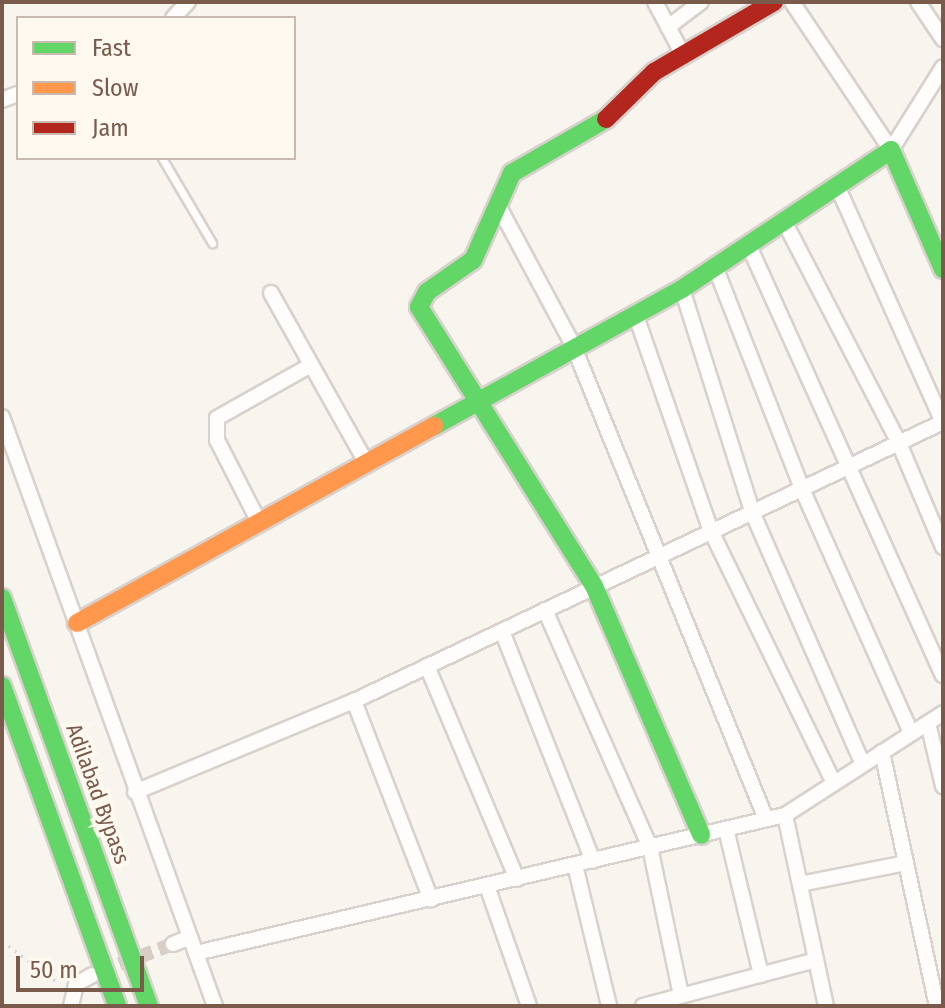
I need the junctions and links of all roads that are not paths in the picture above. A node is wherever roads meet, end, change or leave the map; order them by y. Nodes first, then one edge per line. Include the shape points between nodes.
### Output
1 (655, 2) edge
2 (701, 2) edge
3 (774, 2) edge
4 (792, 2) edge
5 (918, 2) edge
6 (668, 27) junction
7 (943, 39) edge
8 (682, 53) junction
9 (943, 67) edge
10 (891, 150) junction
11 (163, 160) edge
12 (839, 190) junction
13 (499, 207) junction
14 (784, 221) junction
15 (212, 243) dead end
16 (749, 246) junction
17 (716, 269) junction
18 (943, 269) edge
19 (682, 289) junction
20 (271, 293) dead end
21 (635, 313) junction
22 (573, 345) junction
23 (311, 365) junction
24 (477, 397) junction
25 (2, 417) edge
26 (943, 422) edge
27 (899, 443) junction
28 (366, 462) junction
29 (851, 465) junction
30 (802, 489) junction
31 (753, 514) junction
32 (260, 524) junction
33 (711, 531) junction
34 (943, 547) edge
35 (655, 557) junction
36 (594, 586) junction
37 (2, 598) edge
38 (545, 610) junction
39 (77, 623) junction
40 (502, 631) junction
41 (427, 666) junction
42 (943, 675) edge
43 (2, 686) edge
44 (354, 701) junction
45 (943, 713) edge
46 (928, 723) junction
47 (911, 733) junction
48 (882, 752) junction
49 (863, 764) junction
50 (834, 783) junction
51 (943, 786) edge
52 (135, 792) junction
53 (785, 815) junction
54 (766, 819) junction
55 (726, 829) junction
56 (701, 835) junction
57 (650, 847) junction
58 (593, 861) junction
59 (906, 863) junction
60 (575, 865) junction
61 (517, 879) junction
62 (800, 884) junction
63 (487, 886) junction
64 (431, 900) junction
65 (190, 937) junction
66 (173, 944) tunnel mouth
67 (196, 953) junction
68 (816, 960) junction
69 (92, 975) tunnel mouth
70 (761, 975) junction
71 (681, 996) junction
72 (71, 999) edge
73 (650, 1005) edge
74 (117, 1006) edge
75 (149, 1006) edge
76 (215, 1006) edge
77 (529, 1006) edge
78 (609, 1006) edge
79 (826, 1006) edge
80 (937, 1006) edge

1 - 6 street
2 - 6 street
3 - 8 main road
4 - 10 street
5 - 7 street
6 - 8 street
8 - 13 main road via 602,123 533,155 512,173
9 - 10 street
10 - 12 main road
10 - 18 main road
11 - 15 lane
12 - 14 main road
12 - 26 street
13 - 22 street
13 - 24 main road via 473,260 427,292 419,307
14 - 16 main road
14 - 27 street
16 - 17 main road
16 - 29 street
17 - 19 main road
17 - 30 street
19 - 21 main road
19 - 31 street
20 - 23 street
21 - 22 main road
21 - 33 street
22 - 24 main road
22 - 35 street
23 - 28 street
23 - 32 street via 217,418 217,440
24 - 28 main road
24 - 36 main road
25 - 39 street
26 - 27 street
27 - 29 street
27 - 34 street
28 - 32 main road
29 - 30 street
29 - 42 street
30 - 31 street
30 - 47 street
31 - 33 street
31 - 49 street
32 - 39 main road
33 - 35 street
33 - 50 street
35 - 36 street
35 - 54 street
36 - 38 street
36 - 56 main road
37 - 75 main road, Adilabad Bypass
38 - 40 street
38 - 57 street
39 - 52 street
40 - 41 street
40 - 58 street
41 - 44 street
41 - 61 street
43 - 74 main road
44 - 52 street
44 - 64 street
45 - 46 street
46 - 47 street
46 - 51 street
47 - 48 street
48 - 49 street
48 - 59 street
49 - 50 street
50 - 53 street
52 - 65 street
53 - 54 street
53 - 62 street
54 - 55 street
55 - 56 street
55 - 70 street
56 - 57 street
57 - 58 street
57 - 71 street
58 - 60 street
59 - 62 street
59 - 80 street
60 - 61 street
60 - 78 street
61 - 63 street
62 - 68 street
63 - 64 street
63 - 77 street
64 - 67 street
65 - 66 street
65 - 67 street
67 - 76 street
68 - 70 street
68 - 79 street
69 - 72 street
70 - 71 street
71 - 73 street

